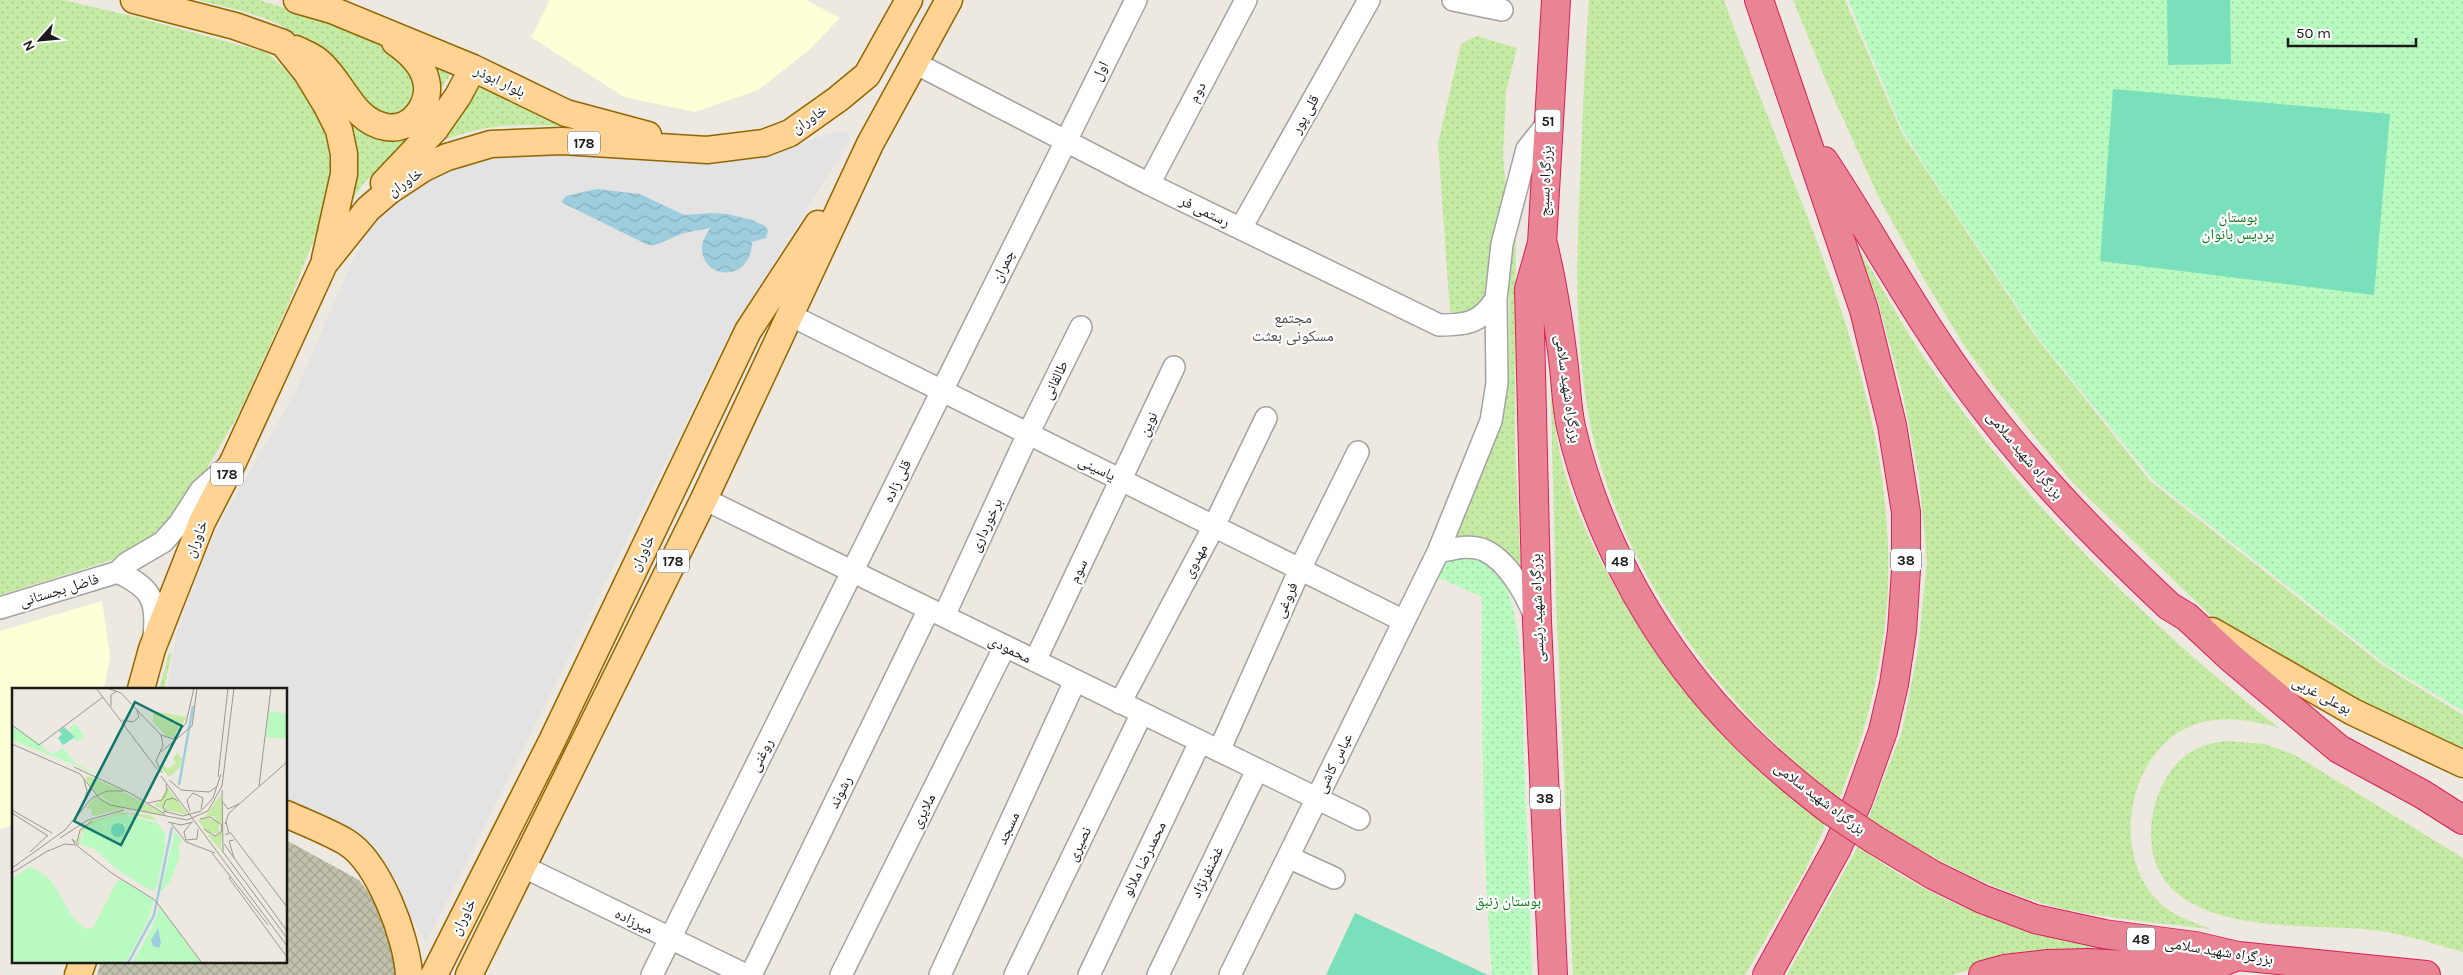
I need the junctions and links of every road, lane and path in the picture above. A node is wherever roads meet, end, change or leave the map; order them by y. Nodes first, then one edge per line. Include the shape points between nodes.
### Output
1 (134, 0) edge
2 (297, 0) edge
3 (910, 0) edge
4 (950, 0) edge
5 (1136, 0) edge
6 (1246, 0) edge
7 (1368, 0) edge
8 (1453, 0) edge
9 (1556, 0) edge
10 (1759, 0) edge
11 (332, 10) junction
12 (1502, 10) dead end
13 (283, 44) junction
14 (913, 62) junction
15 (473, 68) junction
16 (1547, 124) junction
17 (1804, 131) junction
18 (1065, 142) junction
19 (870, 144) junction
20 (707, 150) junction
21 (1149, 184) junction
22 (354, 225) junction
23 (1241, 228) junction
24 (1542, 243) junction
25 (324, 264) junction
26 (1496, 299) junction
27 (790, 315) junction
28 (1081, 327) dead end
29 (1174, 367) dead end
30 (942, 390) junction
31 (1266, 418) dead end
32 (1028, 434) junction
33 (1358, 452) dead end
34 (234, 460) junction
35 (1122, 480) junction
36 (704, 499) junction
37 (1214, 526) junction
38 (1438, 552) junction
39 (1300, 569) junction
40 (118, 572) junction
41 (853, 572) junction
42 (0, 608) edge
43 (936, 613) junction
44 (2187, 616) junction
45 (1404, 621) junction
46 (1537, 622) junction
47 (1005, 646) junction
48 (152, 649) junction
49 (1035, 661) junction
50 (1075, 681) junction
51 (141, 688) edge
52 (1120, 703) junction
53 (1142, 714) junction
54 (1200, 742) junction
55 (1219, 751) junction
56 (2463, 764) edge
57 (1257, 770) junction
58 (1316, 799) junction
59 (288, 815) edge
60 (1359, 819) dead end
61 (2463, 820) edge
62 (1288, 857) junction
63 (522, 866) junction
64 (1334, 878) dead end
65 (670, 938) junction
66 (2238, 956) junction
67 (83, 962) edge
68 (2345, 971) edge
69 (78, 975) edge
70 (409, 975) edge
71 (434, 975) edge
72 (470, 975) edge
73 (652, 975) edge
74 (746, 975) edge
75 (751, 975) edge
76 (841, 975) edge
77 (940, 975) edge
78 (1015, 975) edge
79 (1089, 975) edge
80 (1158, 975) edge
81 (1230, 975) edge
82 (1553, 975) edge
83 (1767, 975) edge
84 (1983, 975) edge
85 (2426, 975) edge

1 - 13 main road via 235,26
2 - 11 main road, بلوار ابوذر
3 - 20 main road, خاوران / 178 via 867,75 823,110 790,133 764,143
4 - 14 main road, خاوران / 178
5 - 18 street, اول
6 - 21 street, دوم
7 - 23 street, قلی پور
8 - 12 street
9 - 16 highway, بزرگراه بسیج / 51
10 - 17 highway
11 - 13 main road via 395,42 416,60 427,80 426,98 422,111 412,120 400,127 376,124 355,108 319,61
11 - 15 main road, بلوار ابوذر
13 - 25 main road via 307,73 327,106 339,130 344,154 344,174
14 - 18 street, رستمی فر
14 - 19 main road, خاوران / 178
15 - 20 main road, بلوار ابوذر via 566,113
15 - 22 main road via 435,129 381,187
16 - 24 highway, بزرگراه بسیج / 51
16 - 26 street, عباس کاشی via 1527,149 1502,244
17 - 44 highway, بزرگراه شهید سلامی via 1974,395 2058,496 2169,606
17 - 83 highway, 38 via 1864,310 1892,425 1906,512 1906,570 1902,631 1883,731 1837,848
18 - 21 street, رستمی فر
18 - 30 street, چمران
19 - 27 main road, خاوران / 178
19 - 71 main road, خاوران / 178 via 748,331 552,741
20 - 22 main road, خاوران / 178 via 562,141 491,144 447,157 424,168 389,191
21 - 23 street, رستمی فر
22 - 25 main road, خاوران / 178
23 - 26 street, رستمی فر via 1439,325 1472,322 1486,314
24 - 46 highway, بزرگراه شهید رئیسی / 38 via 1529,289
24 - 66 highway, بزرگراه شهید سلامی / 48, bridge via 1555,291 1571,424 1581,467 1605,532 1645,610 1711,699 1764,755 1830,810 1875,840 1982,899 2035,920
25 - 34 main road, خاوران / 178
26 - 38 street, عباس کاشی via 1497,383 1490,421
27 - 30 street, یاسینی
27 - 36 main road, خاوران / 178
28 - 32 street, طالقانی
29 - 35 street, نوین
30 - 32 street, یاسینی
30 - 41 street, قلی زاده
31 - 37 street, مهدوی
32 - 35 street, یاسینی
32 - 43 street, برخورداری
33 - 39 street, فروغی
34 - 40 street, فاضل بجستانی via 201,490 163,542
34 - 48 main road, خاوران / 178 via 202,522
35 - 37 street, یاسینی
35 - 49 street, سوم
36 - 41 street, محمودی
36 - 63 main road, خاوران / 178
37 - 39 street, یاسینی
37 - 52 street, مهدوی
38 - 45 street, عباس کاشی
38 - 46 street via 1456,548 1484,550 1505,567 1528,598
39 - 45 street, یاسینی
39 - 55 street, فروغی
40 - 42 street, فاضل بجستانی
40 - 48 street via 143,585 148,593 156,622
41 - 43 street, محمودی
41 - 65 street, روغنی
43 - 47 street, محمودی
43 - 75 street, رشوند
44 - 56 main road, بوعلی غربی via 2320,694
44 - 61 highway, بزرگراه شهید سلامی via 2231,658 2339,749
45 - 58 street, عباس کاشی
46 - 82 highway, بزرگراه شهید رئیسی / 38
47 - 49 street, محمودی
47 - 76 street, ملایری
48 - 51 main road, خاوران / 178
49 - 50 street, محمودی
50 - 52 street, محمودی
50 - 77 street, مسجد
52 - 53 street, محمودی
53 - 54 street, محمودی
53 - 78 street, نصیری
54 - 55 street, محمودی
54 - 79 street, محمدرضا ملالو
55 - 57 street, محمودی
57 - 58 street, محمودی
57 - 80 street, غضنفرنژاد
58 - 60 street, محمودی
58 - 62 street, عباس کاشی
59 - 70 main road via 347,842 367,863 404,943
62 - 64 street
62 - 81 street, عباس کاشی
63 - 65 street, میرزاده
63 - 72 main road, خاوران / 178
65 - 73 street, روغنی
65 - 74 street, میرزاده
66 - 68 highway, بزرگراه شهید سلامی / 48
66 - 84 highway via 2204,969 2048,964
67 - 69 main road
68 - 85 highway, بزرگراه شهید سلامی / 48

